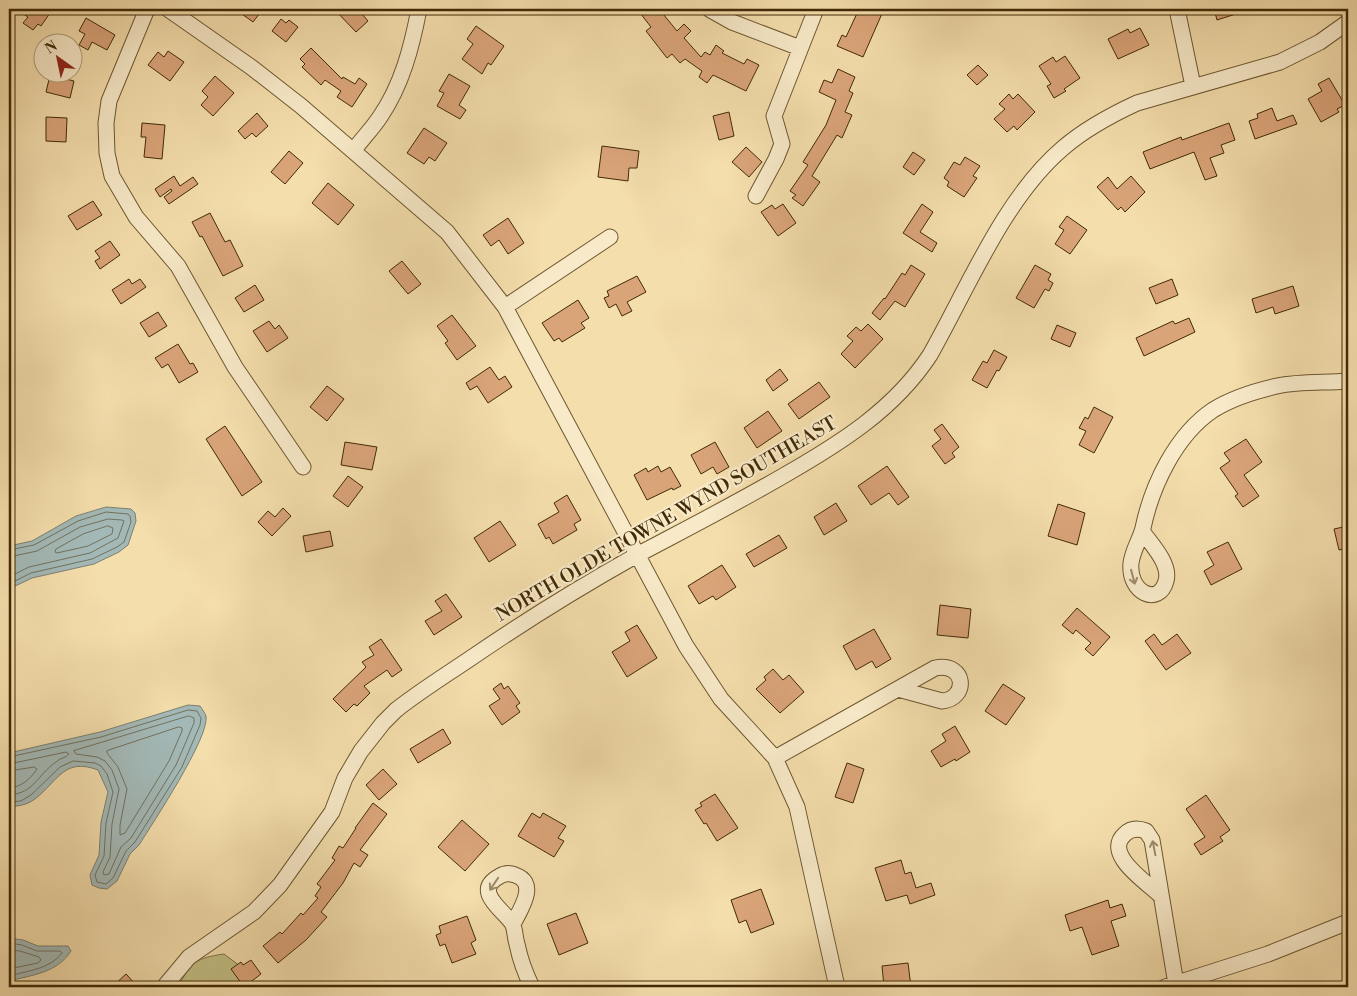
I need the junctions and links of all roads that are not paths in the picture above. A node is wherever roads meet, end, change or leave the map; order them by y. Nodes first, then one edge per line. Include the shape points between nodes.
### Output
1 (147, 9) edge
2 (168, 9) edge
3 (419, 9) edge
4 (709, 9) edge
5 (816, 9) edge
6 (1177, 9) edge
7 (1348, 22) edge
8 (800, 48) junction
9 (1193, 86) junction
10 (354, 150) junction
11 (756, 196) dead end
12 (610, 237) dead end
13 (505, 307) junction
14 (1348, 381) edge
15 (304, 467) dead end
16 (1142, 531) dead end
17 (637, 556) junction
18 (898, 689) dead end
19 (774, 758) junction
20 (1161, 896) dead end
21 (1348, 922) edge
22 (512, 924) dead end
23 (1170, 986) edge
24 (164, 987) edge
25 (532, 987) edge
26 (837, 987) edge

1 - 15 street via 109,100 107,153 112,176 136,217 178,266 235,367
2 - 10 street via 251,67
3 - 10 street via 412,45 398,85 381,116
4 - 8 street via 732,22
5 - 8 street
6 - 9 street
7 - 9 street, NORTH OLDE TOWNE WYND SOUTHEAST via 1320,42 1280,62
8 - 11 street via 774,116 782,144
9 - 17 street, NORTH OLDE TOWNE WYND SOUTHEAST via 1115,113 1078,136 1046,164 1011,209 919,371 891,402 824,452
10 - 13 street via 447,232
12 - 13 street
13 - 17 street
14 - 16 street via 1277,386 1241,396 1212,411 1194,427 1174,453 1150,503
17 - 19 street via 686,646 721,699
17 - 24 street, NORTH OLDE TOWNE WYND SOUTHEAST via 534,616 396,710 361,751 345,778 329,817 276,890 241,922 189,957
18 - 19 street
19 - 26 street via 797,807
20 - 23 street
21 - 23 street via 1268,954
22 - 25 street via 520,958

